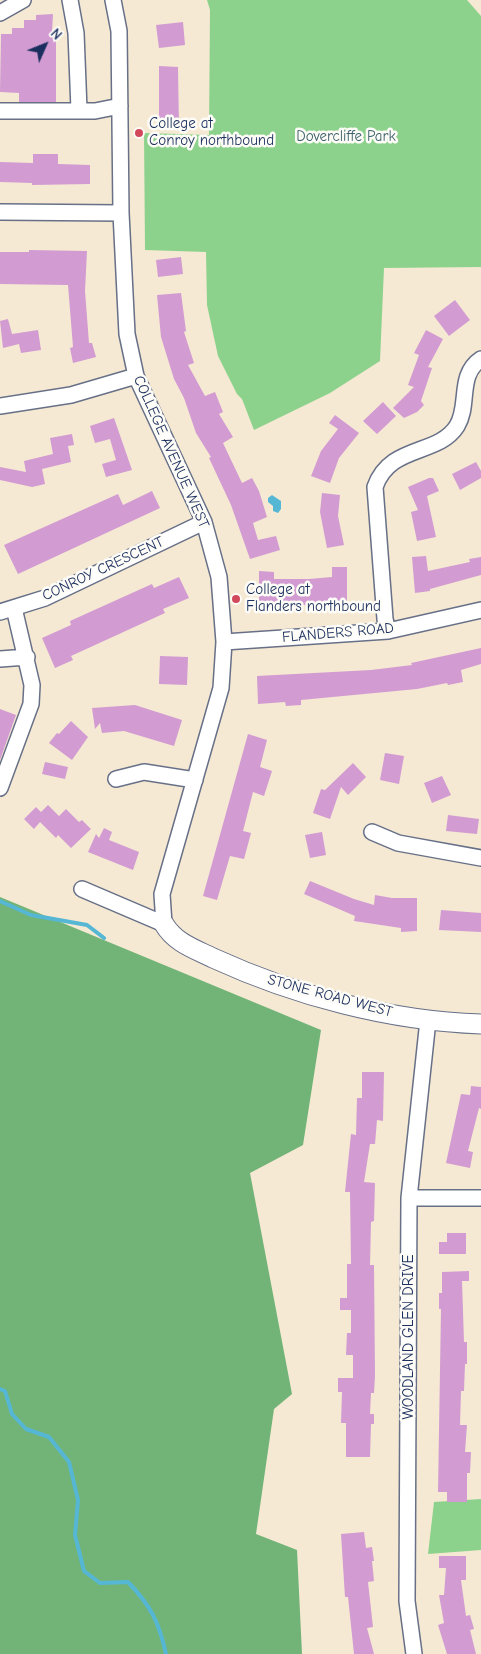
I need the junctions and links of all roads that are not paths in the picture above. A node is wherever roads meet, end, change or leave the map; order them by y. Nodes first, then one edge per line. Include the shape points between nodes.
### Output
1 (23, 0) edge
2 (70, 0) edge
3 (113, 0) edge
4 (0, 13) edge
5 (120, 106) junction
6 (91, 109) junction
7 (0, 111) edge
8 (0, 212) edge
9 (121, 213) junction
10 (481, 359) edge
11 (136, 376) junction
12 (0, 406) edge
13 (204, 522) junction
14 (7, 610) edge
15 (481, 610) edge
16 (388, 631) junction
17 (224, 642) junction
18 (27, 657) junction
19 (0, 659) edge
20 (116, 779) dead end
21 (195, 780) junction
22 (0, 788) edge
23 (372, 832) dead end
24 (481, 858) edge
25 (82, 889) dead end
26 (164, 924) junction
27 (428, 1020) junction
28 (481, 1024) edge
29 (409, 1198) junction
30 (481, 1198) edge
31 (414, 1654) edge

1 - 4 street
2 - 6 street
3 - 5 street, COLLEGE AVENUE WEST via 119,31
5 - 6 street
5 - 9 street, COLLEGE AVENUE WEST
6 - 7 street
8 - 9 street
9 - 11 street, COLLEGE AVENUE WEST via 127,334
10 - 16 street via 467,376 462,411 455,429 446,437 387,465 380,475 376,487
11 - 12 street via 71,395
11 - 13 street, COLLEGE AVENUE WEST
13 - 14 street, CONROY CRESCENT via 45,598
13 - 17 street, COLLEGE AVENUE WEST via 219,577
14 - 18 street
15 - 16 street, FLANDERS ROAD
16 - 17 street, FLANDERS ROAD
17 - 21 street, COLLEGE AVENUE WEST via 221,688
18 - 19 street
18 - 22 street via 32,685 31,704
20 - 21 street via 144,772
21 - 26 street, COLLEGE AVENUE WEST via 162,894
23 - 24 street via 398,843
25 - 26 street
26 - 27 main road, STONE ROAD WEST via 180,942 238,969 362,1008
27 - 28 main road, STONE ROAD WEST
27 - 29 street, WOODLAND GLEN DRIVE
29 - 30 street
29 - 31 street, WOODLAND GLEN DRIVE via 407,1601

